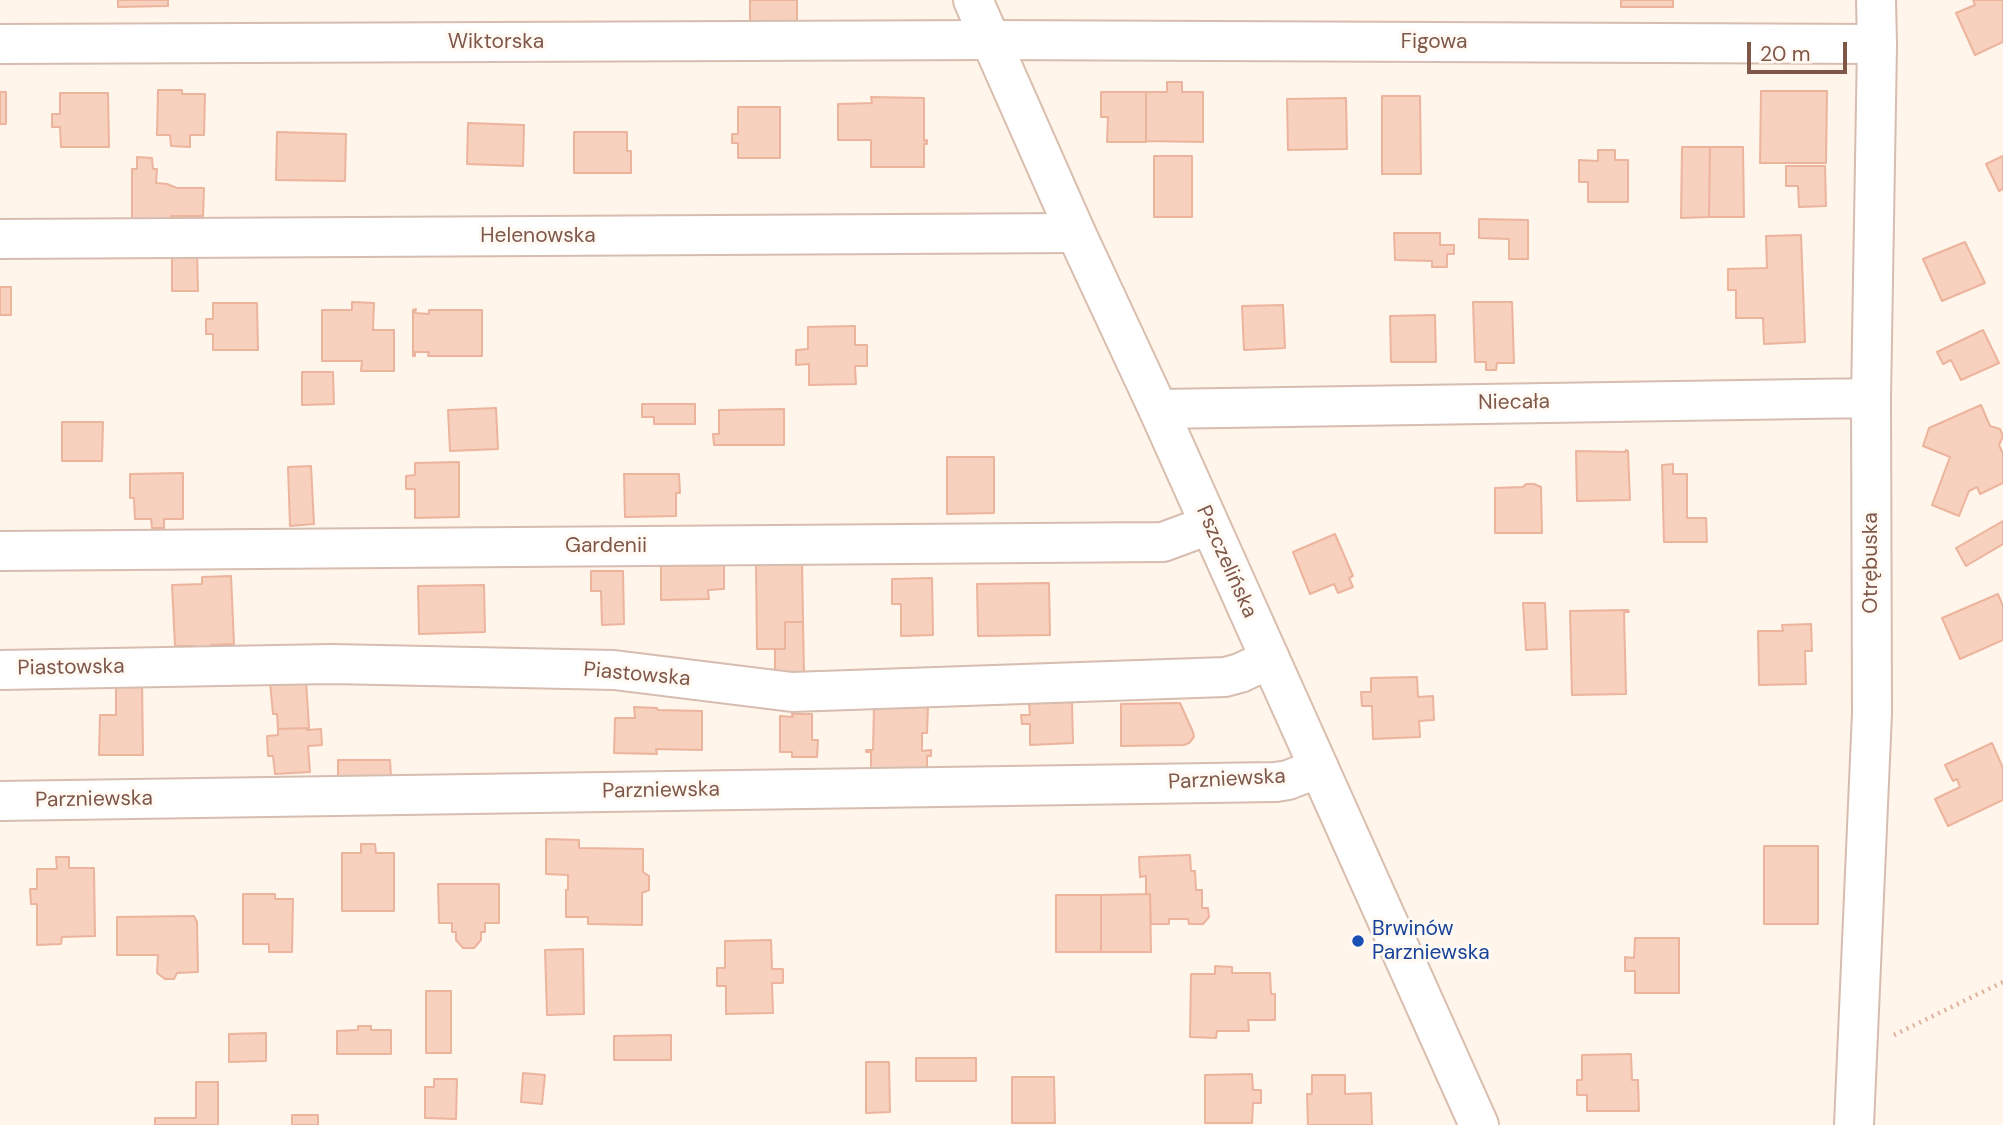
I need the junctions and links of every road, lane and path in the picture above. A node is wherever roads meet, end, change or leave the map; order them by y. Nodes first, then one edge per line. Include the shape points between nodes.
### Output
1 (973, 0) edge
2 (1876, 0) edge
3 (991, 40) junction
4 (0, 44) edge
5 (1877, 44) junction
6 (1076, 233) junction
7 (0, 239) edge
8 (1871, 398) junction
9 (1158, 409) junction
10 (1209, 525) junction
11 (0, 551) edge
12 (1270, 659) junction
13 (0, 670) edge
14 (1319, 768) junction
15 (0, 801) edge
16 (2003, 982) edge
17 (1859, 1040) junction
18 (1479, 1125) edge
19 (1854, 1125) edge

1 - 3 street, Pszczelińska
2 - 5 street, Otrębuska
3 - 4 street, Wiktorska
3 - 5 street, Figowa
3 - 6 street, Pszczelińska
5 - 8 street, Otrębuska
6 - 7 street, Helenowska
6 - 9 street, Pszczelińska
8 - 9 street, Niecała
8 - 17 street, Otrębuska via 1872,713
9 - 10 street, Pszczelińska
10 - 11 street, Gardenii via 1163,541
10 - 12 street, Pszczelińska
12 - 13 street, Piastowska via 1225,677 793,692 614,670 332,664
12 - 14 street, Pszczelińska
14 - 15 street, Parzniewska via 1288,780 1262,782
14 - 18 street, Pszczelińska
16 - 17 path via 1889,1038
17 - 19 street, Otrębuska

